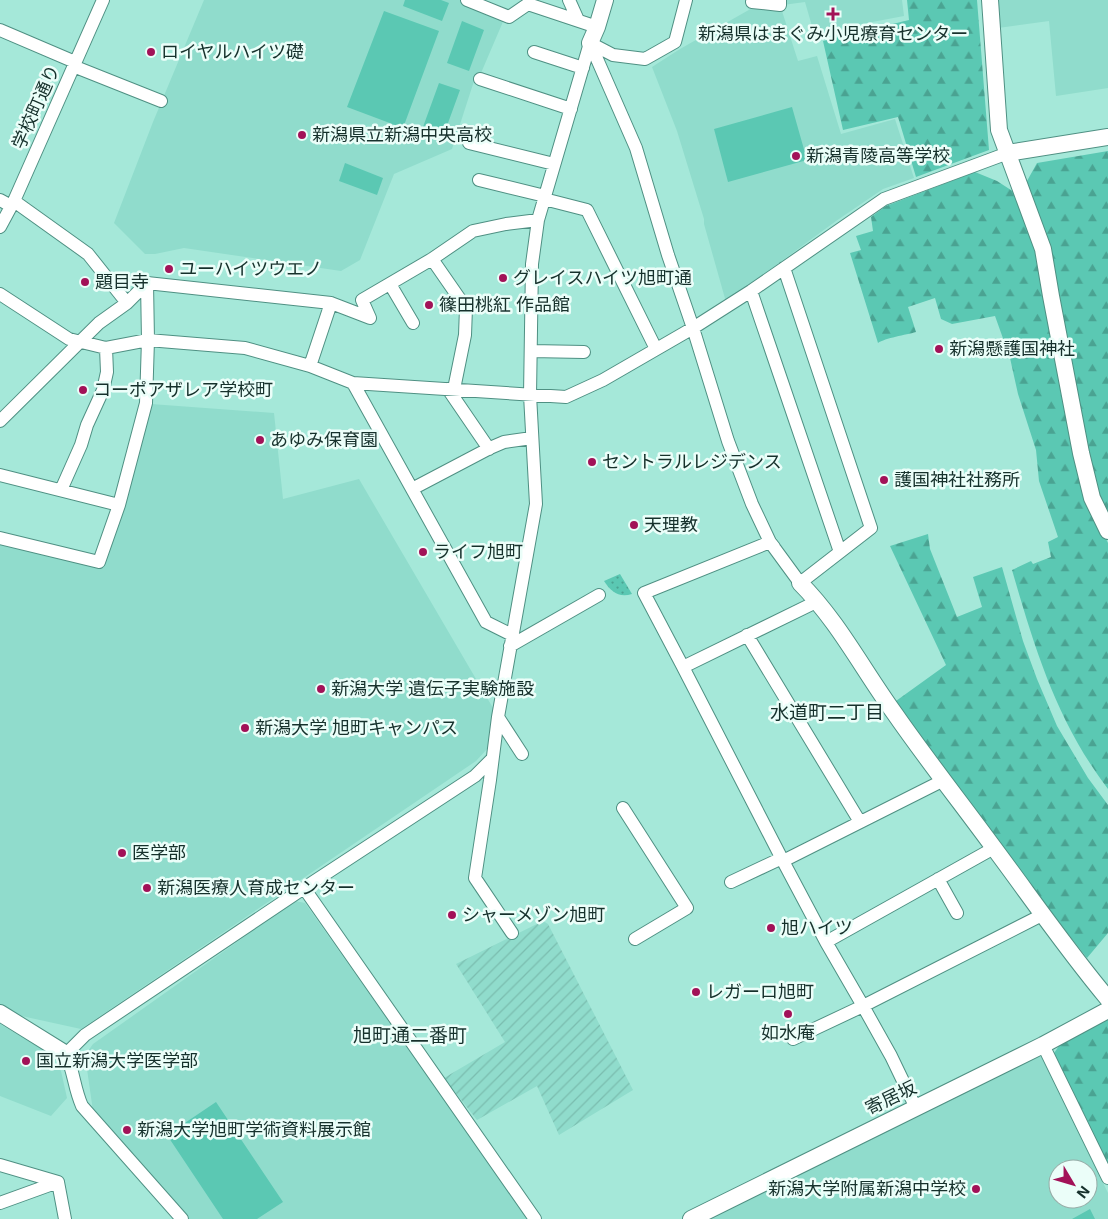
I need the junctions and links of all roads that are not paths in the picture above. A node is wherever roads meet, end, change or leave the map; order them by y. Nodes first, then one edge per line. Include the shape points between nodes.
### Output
1 (102, 0) edge
2 (467, 0) edge
3 (569, 0) edge
4 (605, 0) edge
5 (686, 0) edge
6 (780, 0) edge
7 (990, 0) edge
8 (749, 1) edge
9 (578, 20) junction
10 (597, 27) junction
11 (0, 30) edge
12 (590, 43) junction
13 (534, 52) dead end
14 (74, 64) junction
15 (583, 68) junction
16 (480, 79) dead end
17 (161, 101) dead end
18 (571, 109) junction
19 (1108, 137) edge
20 (469, 142) dead end
21 (1008, 153) junction
22 (554, 164) junction
23 (479, 180) dead end
24 (545, 197) junction
25 (8, 202) edge
26 (538, 220) junction
27 (0, 227) edge
28 (432, 259) junction
29 (784, 268) junction
30 (147, 283) junction
31 (390, 284) junction
32 (751, 291) junction
33 (0, 294) edge
34 (127, 303) junction
35 (331, 303) junction
36 (413, 323) dead end
37 (693, 328) junction
38 (148, 340) junction
39 (80, 342) junction
40 (106, 348) junction
41 (656, 349) junction
42 (531, 351) junction
43 (584, 352) dead end
44 (310, 366) junction
45 (353, 383) junction
46 (451, 389) junction
47 (530, 395) junction
48 (0, 421) edge
49 (532, 438) junction
50 (489, 449) junction
51 (0, 475) edge
52 (412, 489) junction
53 (61, 490) junction
54 (119, 505) junction
55 (1108, 531) edge
56 (0, 538) edge
57 (770, 542) junction
58 (840, 552) junction
59 (800, 583) junction
60 (599, 596) dead end
61 (818, 601) junction
62 (747, 635) junction
63 (511, 640) junction
64 (683, 668) junction
65 (498, 717) junction
66 (522, 754) dead end
67 (492, 759) junction
68 (942, 781) junction
69 (623, 808) dead end
70 (860, 822) junction
71 (994, 848) junction
72 (782, 860) junction
73 (938, 879) junction
74 (731, 882) dead end
75 (304, 888) junction
76 (957, 913) dead end
77 (1042, 916) junction
78 (512, 934) dead end
79 (635, 939) dead end
80 (826, 942) junction
81 (1108, 999) edge
82 (863, 1006) junction
83 (1108, 1010) edge
84 (0, 1013) edge
85 (793, 1039) dead end
86 (1043, 1045) junction
87 (66, 1054) junction
88 (916, 1108) junction
89 (0, 1165) edge
90 (1108, 1178) edge
91 (58, 1182) junction
92 (0, 1203) edge
93 (65, 1219) edge
94 (182, 1219) edge
95 (535, 1219) edge
96 (691, 1219) edge

1 - 14 street, 学校町通り
2 - 9 street via 509,17 528,4
3 - 9 street
4 - 10 street
5 - 12 street via 675,42 645,59 613,55
6 - 8 street via 780,5
7 - 21 street via 1000,130
9 - 10 street
10 - 12 street
11 - 14 street
12 - 15 street
12 - 37 street via 636,148
13 - 15 street
14 - 17 street
14 - 25 street, 学校町通り
15 - 18 street
16 - 18 street
18 - 22 street
19 - 21 street
20 - 22 street
21 - 29 street via 884,199
21 - 55 street via 1043,249 1081,453 1092,498
22 - 24 street
23 - 24 street
24 - 26 street
24 - 41 street via 587,210
25 - 27 street, 学校町通り
25 - 34 street via 88,254
26 - 28 street via 473,231
26 - 42 street via 532,264
28 - 31 street
28 - 46 street via 466,308 465,335
29 - 32 street
29 - 58 street via 871,528
30 - 34 street
30 - 35 street
30 - 38 street
31 - 35 street via 362,300 370,318
31 - 36 street
32 - 37 street
32 - 58 street
33 - 39 street via 69,339
34 - 39 street
35 - 44 street
37 - 41 street
37 - 57 street via 728,441
38 - 40 street
38 - 44 street via 245,348
38 - 54 street via 146,403
39 - 40 street
39 - 48 street
40 - 53 street via 103,390
41 - 47 street via 566,397
42 - 43 street
42 - 47 street
44 - 45 street
45 - 46 street
45 - 52 street
46 - 47 street
46 - 50 street
47 - 49 street
49 - 50 street via 504,442
49 - 63 street via 536,504
50 - 52 street
51 - 53 street
52 - 63 street via 486,622
53 - 54 street
54 - 56 street via 99,562
57 - 59 street
57 - 64 street via 644,593
58 - 59 street
59 - 61 street
60 - 63 street
61 - 62 street
61 - 68 street
62 - 64 street
62 - 70 street
63 - 65 street
64 - 72 street
65 - 66 street
65 - 67 street
67 - 75 street via 475,776
67 - 78 street via 475,878
68 - 70 street
68 - 71 street
69 - 79 street via 687,908
70 - 72 street
71 - 73 street
71 - 77 street
72 - 74 street
72 - 80 street
73 - 76 street
73 - 80 street
75 - 87 street via 85,1035
75 - 95 street
77 - 81 street
77 - 82 street
80 - 82 street
82 - 85 street
82 - 88 street
83 - 86 street, 寄居坂
84 - 87 street
86 - 88 street, 寄居坂
86 - 90 street
87 - 94 street via 82,1106
88 - 96 street, 寄居坂
89 - 91 street
91 - 92 street
91 - 93 street

